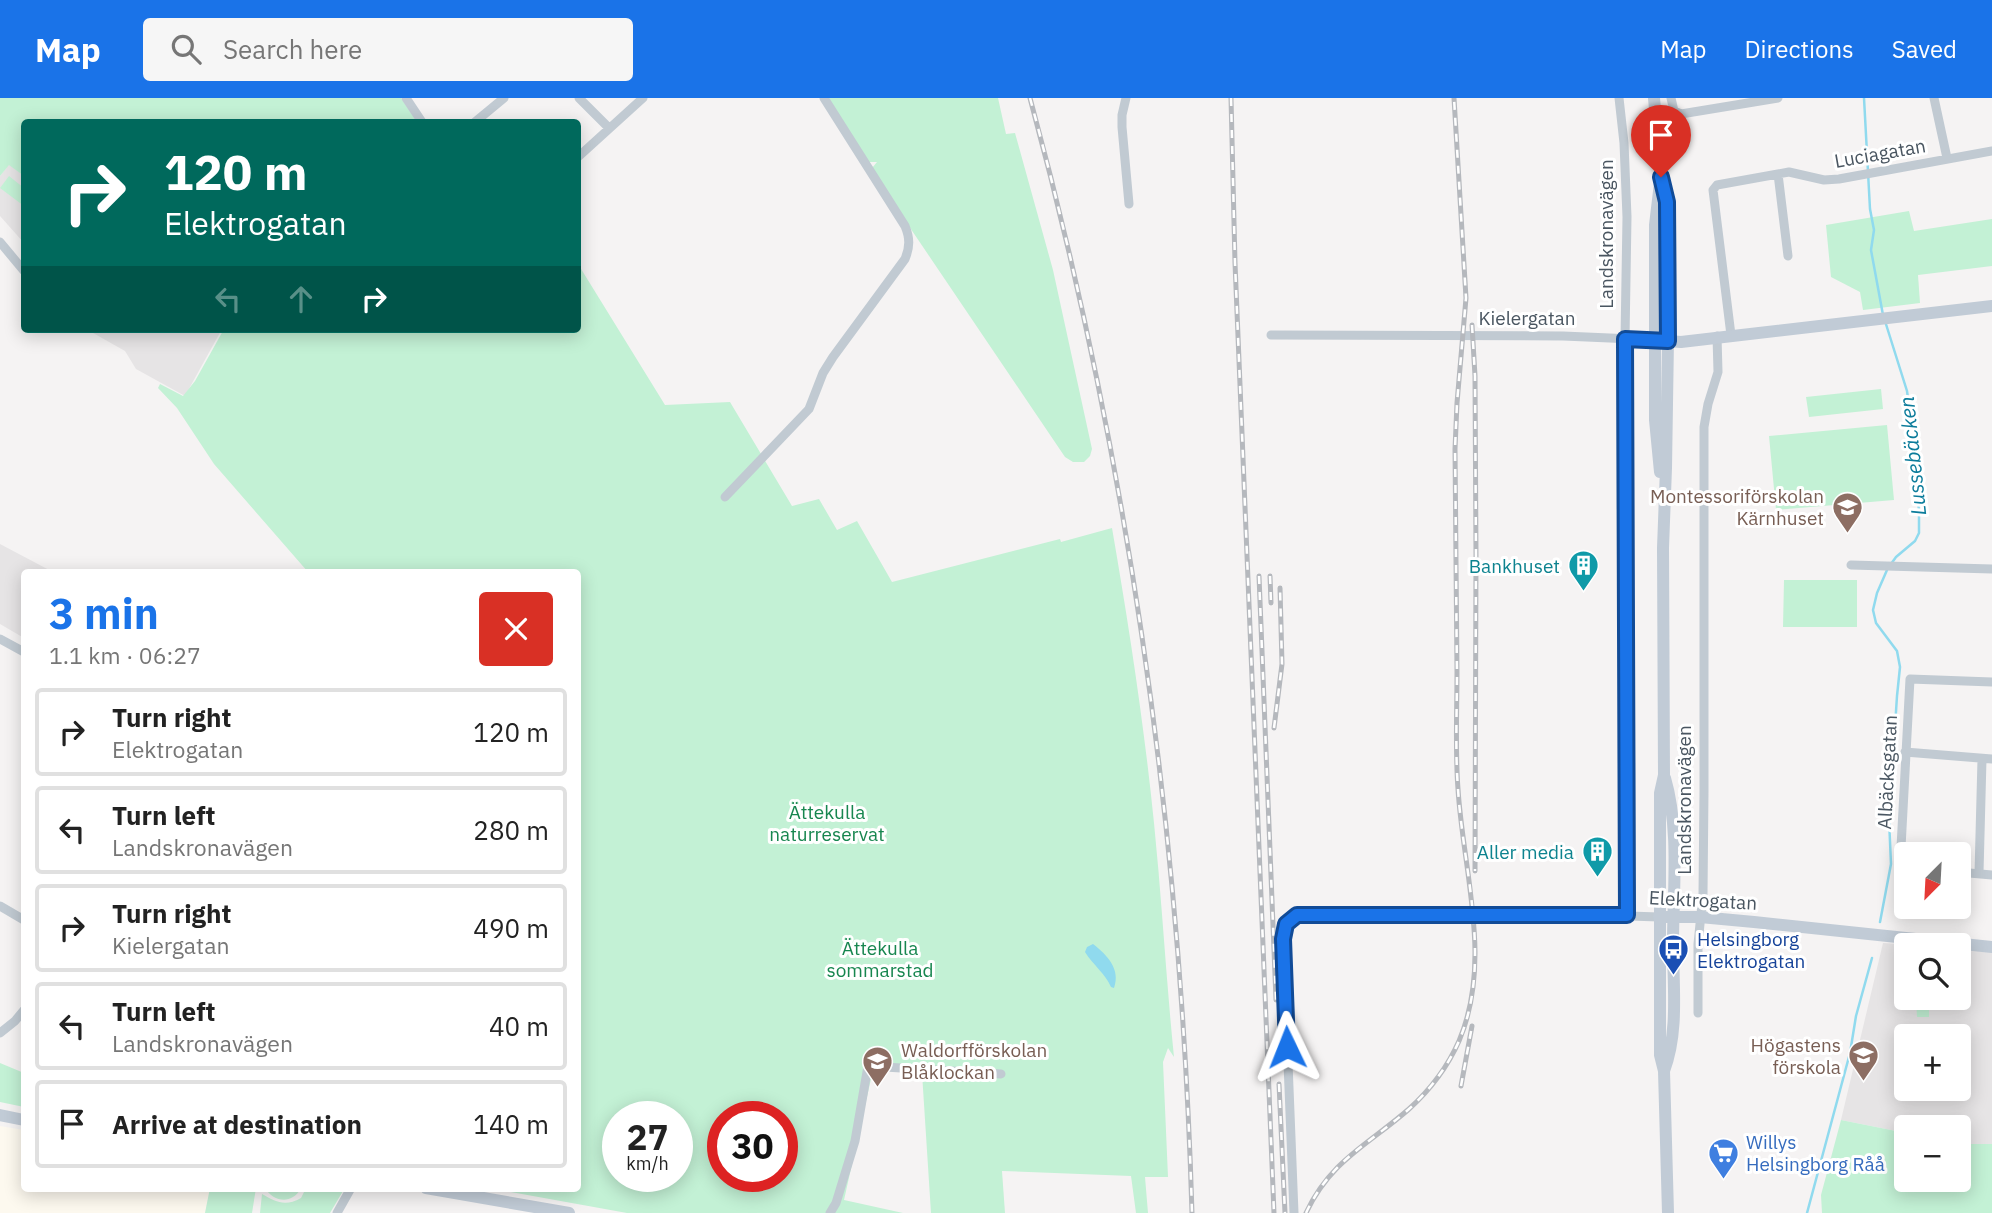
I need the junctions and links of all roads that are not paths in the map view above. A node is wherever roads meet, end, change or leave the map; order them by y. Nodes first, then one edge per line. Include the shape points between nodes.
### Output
1 (406, 98) edge
2 (504, 98) edge
3 (579, 98) edge
4 (643, 98) edge
5 (824, 98) edge
6 (1126, 98) edge
7 (1619, 98) edge
8 (1654, 98) edge
9 (1671, 98) edge
10 (1778, 98) edge
11 (1934, 98) edge
12 (1738, 101) edge
13 (420, 119) edge
14 (479, 119) edge
15 (609, 128) junction
16 (1992, 151) edge
17 (581, 155) edge
18 (1947, 158) junction
19 (1778, 174) junction
20 (1129, 204) dead end
21 (0, 242) edge
22 (1788, 256) dead end
23 (21, 267) edge
24 (1992, 306) edge
25 (1271, 335) dead end
26 (1731, 335) junction
27 (1717, 337) junction
28 (1625, 339) junction
29 (1662, 341) junction
30 (724, 497) dead end
31 (1851, 565) dead end
32 (1992, 569) edge
33 (0, 639) edge
34 (21, 650) edge
35 (1992, 682) edge
36 (1905, 752) junction
37 (1982, 759) junction
38 (1992, 759) edge
39 (1664, 775) junction
40 (1903, 842) edge
41 (1971, 873) edge
42 (1979, 873) junction
43 (1992, 875) edge
44 (0, 906) edge
45 (1627, 915) junction
46 (21, 917) edge
47 (1659, 917) junction
48 (1674, 917) junction
49 (1700, 917) junction
50 (1992, 947) edge
51 (1698, 1013) dead end
52 (21, 1014) edge
53 (0, 1032) edge
54 (1664, 1071) junction
55 (1001, 1074) dead end
56 (0, 1115) edge
57 (21, 1119) edge
58 (349, 1192) edge
59 (449, 1192) edge
60 (337, 1213) edge
61 (569, 1213) edge
62 (830, 1213) edge
63 (1294, 1213) edge
64 (1668, 1213) edge

1 - 13 street
2 - 14 street
3 - 15 street
4 - 15 street
5 - 30 street via 905,226 908,249 823,373 809,409
6 - 20 street via 1122,115
7 - 28 street, Landskronavägen via 1627,217
8 - 29 main road, Landskronavägen via 1667,202
9 - 12 street via 1677,114
10 - 12 street
11 - 18 street
15 - 17 street
16 - 18 street, Luciagatan
18 - 19 street, Luciagatan via 1824,180
19 - 22 street
19 - 26 street, Luciagatan via 1717,185 1713,190
21 - 23 street
24 - 26 main road, Kielergatan
25 - 28 street, Kielergatan
26 - 27 main road, Kielergatan
27 - 29 main road, Kielergatan
27 - 49 street, Landskronavägen via 1718,372 1704,427
28 - 29 street, Kielergatan
28 - 45 street, Landskronavägen
29 - 39 main road, Landskronavägen via 1656,420 1664,490
31 - 32 street
33 - 34 street
35 - 36 street, Albäcksgatan via 1910,679
36 - 37 street
36 - 40 street, Albäcksgatan
37 - 38 street
37 - 42 street
39 - 47 main road, Landskronavägen
39 - 48 main road, Landskronavägen via 1673,825
41 - 42 street
42 - 43 street
44 - 46 street
45 - 47 street, Elektrogatan
45 - 63 street, Elektrogatan via 1300,915 1288,922 1283,939
47 - 48 main road, Elektrogatan
47 - 54 main road, Landskronavägen
48 - 49 main road, Elektrogatan
48 - 54 main road, Landskronavägen via 1673,1030
49 - 50 main road, Elektrogatan
49 - 51 street, Landskronavägen
52 - 53 street
54 - 64 main road, Landskronavägen
55 - 62 street via 868,1066 855,1141
56 - 57 main road
58 - 60 street
59 - 61 main road

